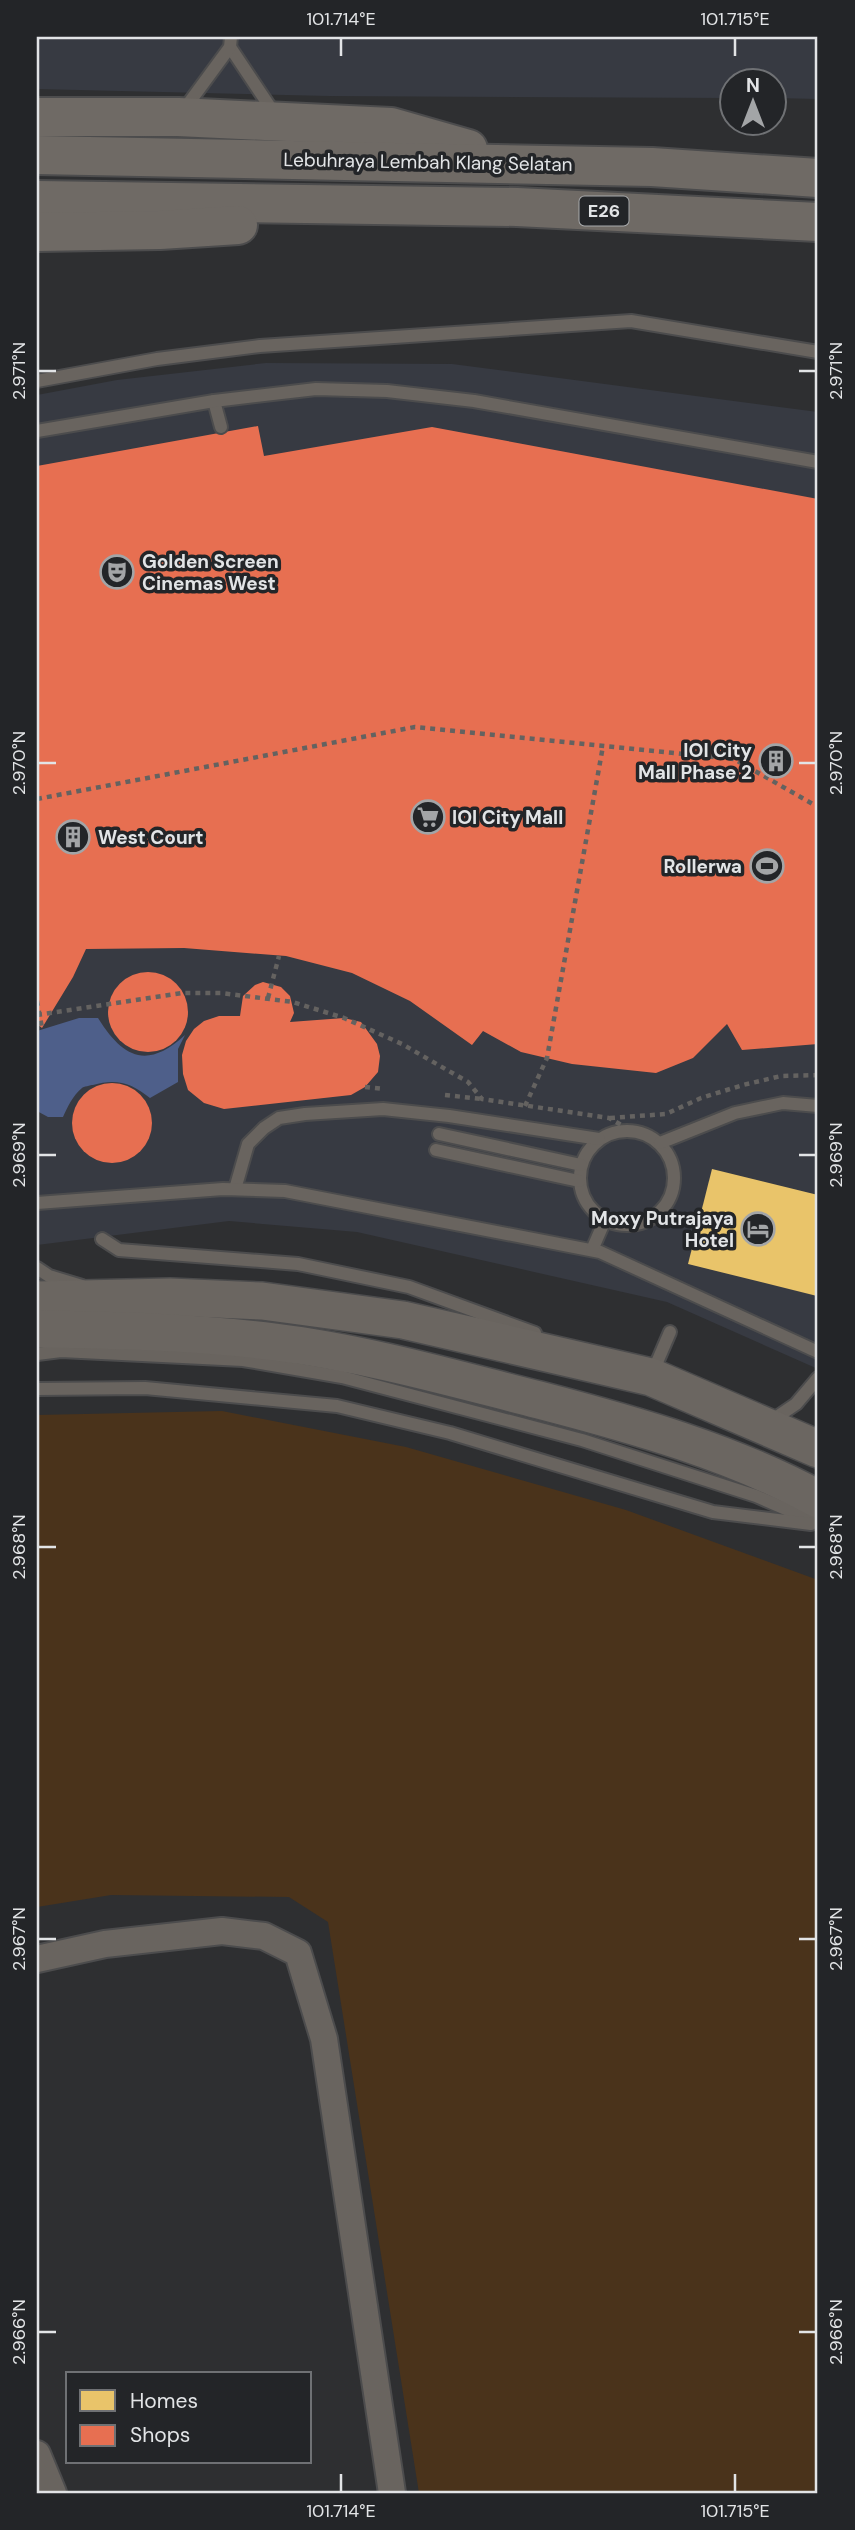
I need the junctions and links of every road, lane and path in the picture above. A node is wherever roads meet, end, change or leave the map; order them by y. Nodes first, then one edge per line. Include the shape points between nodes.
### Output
1 (230, 42) edge
2 (37, 117) edge
3 (178, 117) junction
4 (280, 121) junction
5 (37, 155) edge
6 (517, 163) junction
7 (818, 178) edge
8 (37, 200) edge
9 (389, 204) junction
10 (818, 222) edge
11 (37, 232) edge
12 (818, 352) edge
13 (37, 381) edge
14 (214, 401) junction
15 (221, 427) dead end
16 (37, 431) edge
17 (818, 462) edge
18 (603, 746) junction
19 (37, 799) edge
20 (818, 807) edge
21 (279, 956) dead end
22 (268, 998) junction
23 (37, 1001) edge
24 (38, 1014) edge
25 (42, 1028) dead end
26 (818, 1075) edge
27 (525, 1105) junction
28 (818, 1106) edge
29 (609, 1118) junction
30 (515, 1126) junction
31 (630, 1130) junction
32 (439, 1134) dead end
33 (599, 1139) junction
34 (660, 1143) junction
35 (436, 1150) dead end
36 (581, 1165) junction
37 (579, 1181) junction
38 (235, 1189) junction
39 (70, 1199) junction
40 (37, 1203) edge
41 (37, 1213) edge
42 (605, 1220) junction
43 (102, 1239) dead end
44 (592, 1250) junction
45 (37, 1268) edge
46 (81, 1286) junction
47 (37, 1287) edge
48 (170, 1297) junction
49 (37, 1300) edge
50 (37, 1329) edge
51 (670, 1332) dead end
52 (818, 1352) edge
53 (37, 1354) edge
54 (651, 1377) junction
55 (818, 1378) edge
56 (37, 1389) edge
57 (765, 1425) junction
58 (818, 1449) edge
59 (818, 1499) edge
60 (818, 1524) edge
61 (37, 1959) edge
62 (37, 2454) edge
63 (53, 2493) edge
64 (392, 2493) edge

1 - 3 lane
1 - 4 lane
2 - 3 highway
3 - 4 highway
4 - 6 highway via 391,127
5 - 6 highway, Lebuhraya Lembah Klang Selatan
6 - 7 highway, Lebuhraya Lembah Klang Selatan
8 - 9 highway, E26
9 - 10 highway, E26
9 - 11 highway via 278,222
12 - 13 lane via 631,321 260,346
14 - 15 lane
14 - 16 lane
14 - 17 lane via 316,389 387,391 474,401
18 - 19 path via 415,727
18 - 20 path via 734,759
18 - 27 path via 547,1058
21 - 22 path
22 - 24 path via 182,993
22 - 27 path via 344,1018 402,1044 468,1082 482,1099
23 - 24 path
24 - 25 path
26 - 29 path via 781,1076 743,1085 666,1114
27 - 29 path
27 - 30 path
28 - 34 lane via 783,1103 735,1112
29 - 31 path
30 - 33 lane
30 - 38 lane via 383,1109 279,1118 248,1144
31 - 33 lane
31 - 34 lane
32 - 36 lane
33 - 36 lane
34 - 42 lane via 674,1169 670,1199 649,1220 634,1224
35 - 37 lane
36 - 37 lane
37 - 42 lane via 588,1204
38 - 39 lane
38 - 44 lane via 285,1191
39 - 40 lane
39 - 41 lane
42 - 44 lane
43 - 54 lane via 119,1250 298,1264 409,1287
44 - 52 lane
45 - 46 lane
46 - 47 lane
46 - 48 lane
48 - 49 street
48 - 54 street via 262,1301 403,1320
50 - 59 street via 145,1330 277,1342 395,1363 634,1425 743,1464
51 - 54 lane
53 - 60 lane via 61,1351 243,1360 342,1377 582,1440 756,1496
54 - 57 street
55 - 57 lane via 796,1404
56 - 60 lane via 145,1388 337,1406 450,1433 713,1512
57 - 58 street
61 - 64 street via 105,1944 222,1931 264,1936 298,1953 324,2039
62 - 63 street

